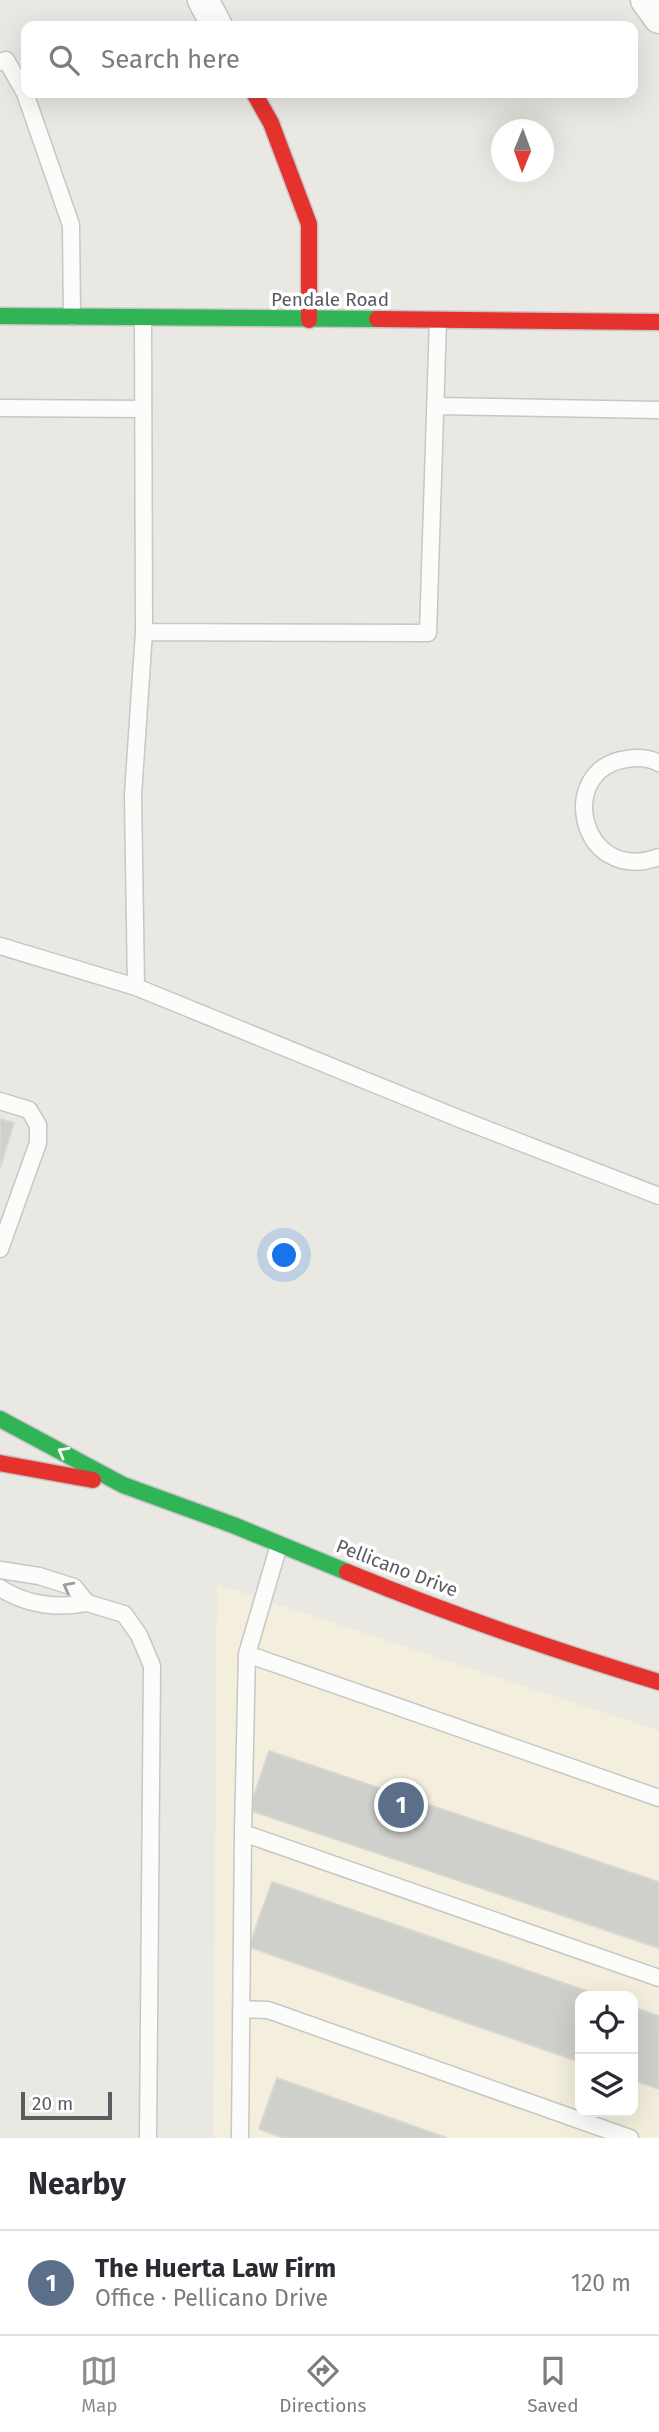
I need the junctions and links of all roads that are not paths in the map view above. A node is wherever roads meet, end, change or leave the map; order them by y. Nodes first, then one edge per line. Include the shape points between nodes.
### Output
1 (203, 0) edge
2 (646, 0) edge
3 (659, 18) edge
4 (214, 21) edge
5 (0, 47) edge
6 (4, 63) edge
7 (21, 87) edge
8 (27, 98) edge
9 (257, 98) edge
10 (0, 316) edge
11 (72, 317) junction
12 (143, 318) junction
13 (309, 320) junction
14 (438, 320) junction
15 (659, 322) edge
16 (436, 406) junction
17 (0, 408) edge
18 (143, 409) junction
19 (659, 410) edge
20 (144, 632) junction
21 (659, 763) edge
22 (659, 857) edge
23 (0, 946) edge
24 (136, 987) junction
25 (0, 1101) edge
26 (659, 1196) edge
27 (0, 1250) edge
28 (3, 1420) edge
29 (0, 1441) edge
30 (0, 1464) edge
31 (123, 1485) junction
32 (279, 1545) junction
33 (0, 1570) edge
34 (0, 1588) edge
35 (87, 1603) junction
36 (247, 1654) junction
37 (659, 1682) edge
38 (659, 1798) edge
39 (243, 1833) junction
40 (659, 1978) edge
41 (241, 2009) junction
42 (148, 2138) edge
43 (240, 2138) edge
44 (630, 2138) edge

1 - 4 street
2 - 3 street
5 - 6 lane
6 - 7 lane
8 - 11 lane via 71,225
9 - 13 street via 271,122 309,224
10 - 11 street, Pendale Road
11 - 12 street, Pendale Road
12 - 13 street, Pendale Road
12 - 18 lane
13 - 14 street, Pendale Road
14 - 15 street, Pendale Road
14 - 16 lane
16 - 19 lane
16 - 20 lane via 428,633
17 - 18 lane
18 - 20 lane
20 - 24 lane via 133,795
21 - 22 lane via 637,757 605,767 592,779 583,812 586,829 608,855 633,862
23 - 24 lane
24 - 26 lane
25 - 27 lane via 29,1110 38,1125 38,1143
28 - 29 lane
31 -> 28 street, Pellicano Drive
30 - 31 street, Pellicano Drive
31 - 32 street, Pellicano Drive
32 - 36 lane
32 - 37 street, Pellicano Drive via 405,1596
35 -> 33 lane via 74,1587
34 - 35 lane via 46,1606
35 - 42 lane via 124,1614 152,1666
36 - 38 lane
36 - 39 lane
39 - 40 lane
39 - 41 lane
41 - 43 lane
41 - 44 lane via 268,2010

